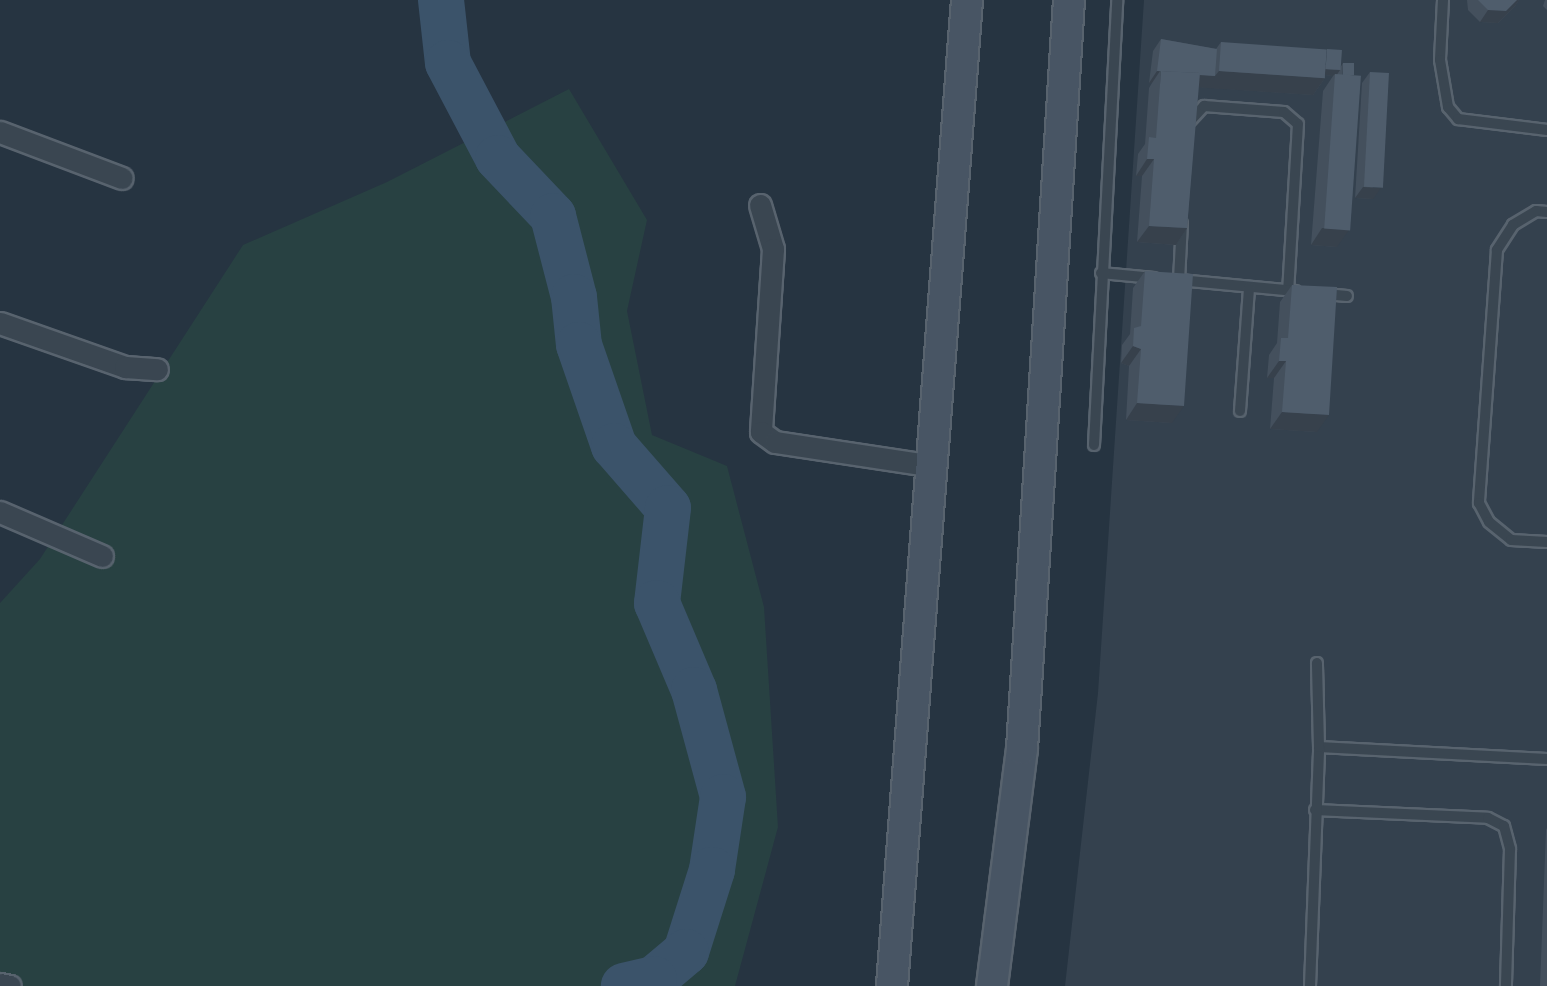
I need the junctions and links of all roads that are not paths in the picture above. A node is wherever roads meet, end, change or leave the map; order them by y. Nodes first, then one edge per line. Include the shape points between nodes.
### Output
1 (967, 0) edge
2 (1069, 0) edge
3 (1117, 0) edge
4 (1443, 0) edge
5 (1547, 130) edge
6 (0, 132) edge
7 (1187, 138) edge
8 (122, 178) dead end
9 (760, 205) dead end
10 (1183, 209) edge
11 (1547, 212) edge
12 (1101, 273) junction
13 (1179, 280) junction
14 (1249, 287) junction
15 (1288, 290) junction
16 (1347, 296) dead end
17 (0, 323) edge
18 (157, 369) dead end
19 (1240, 411) dead end
20 (1094, 445) dead end
21 (934, 466) junction
22 (4, 520) edge
23 (1547, 542) edge
24 (102, 556) dead end
25 (1317, 663) dead end
26 (1319, 747) junction
27 (1547, 759) edge
28 (1315, 810) junction
29 (0, 984) edge
30 (10, 986) edge
31 (892, 986) edge
32 (992, 986) edge
33 (1310, 986) edge
34 (1506, 986) edge

1 - 21 main road
2 - 32 main road via 1022,749
3 - 12 lane
4 - 5 lane via 1440,60 1448,107 1458,119
6 - 8 street
7 - 15 lane via 1194,113 1204,106 1284,112 1298,124
9 - 21 street via 773,249 761,432 775,442
10 - 13 lane
11 - 23 lane via 1536,211 1513,225 1497,250 1479,503 1490,522 1511,540
12 - 13 lane
12 - 20 lane
13 - 14 lane
14 - 15 lane
14 - 19 lane
15 - 16 lane
17 - 18 street via 125,367
21 - 31 main road
22 - 24 street
25 - 26 lane
26 - 27 lane
26 - 28 lane
28 - 33 lane
28 - 34 lane via 1488,818 1504,826 1510,849
29 - 30 street

